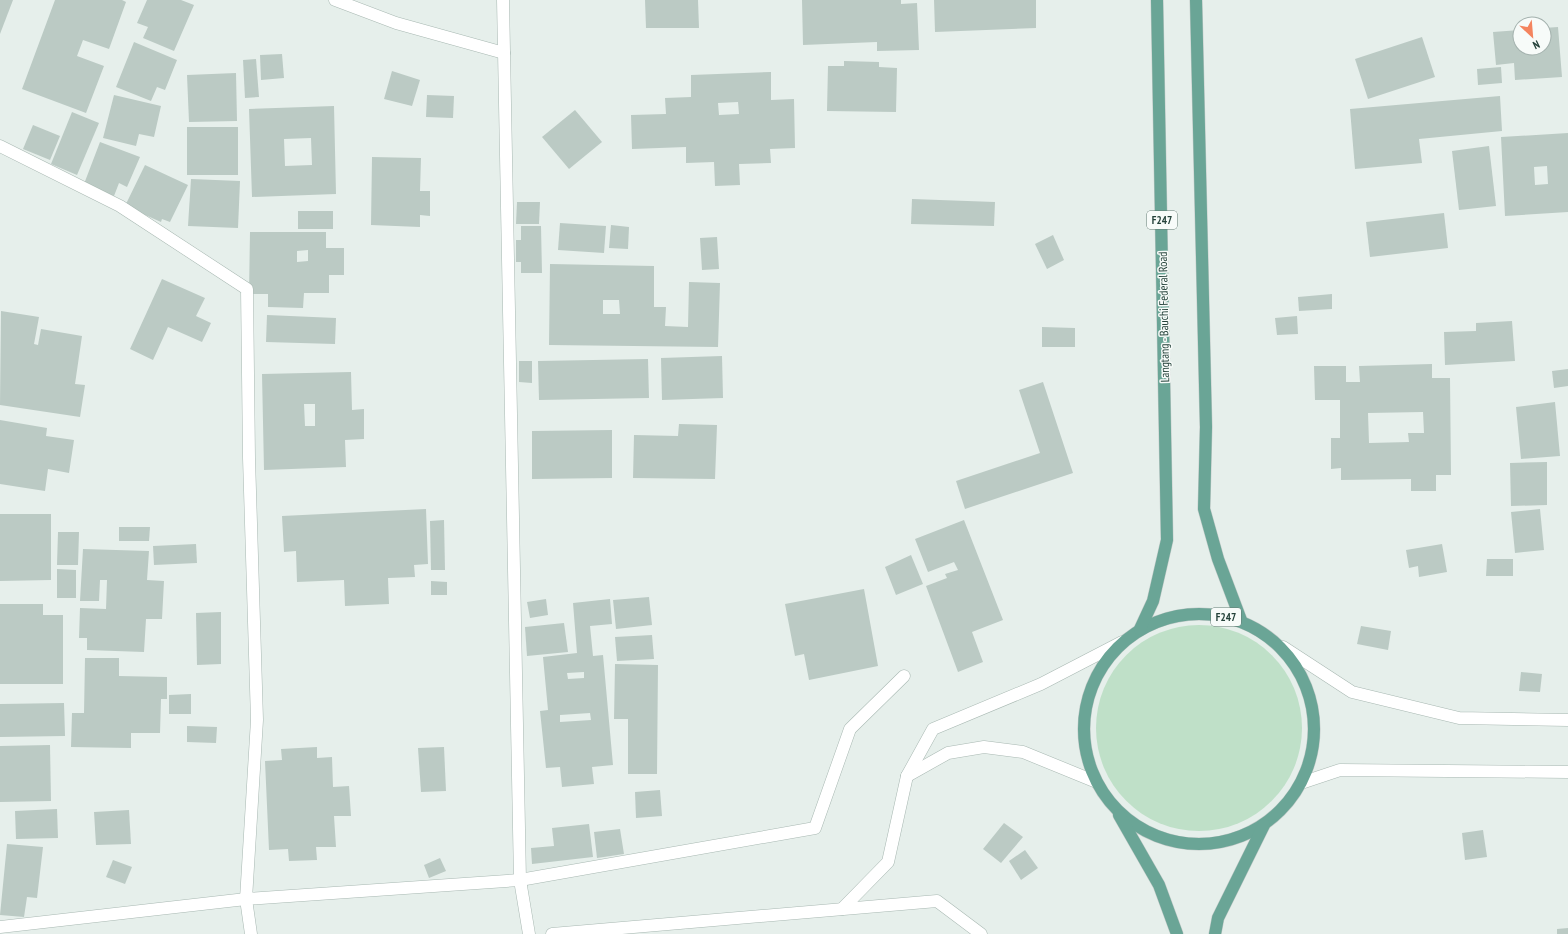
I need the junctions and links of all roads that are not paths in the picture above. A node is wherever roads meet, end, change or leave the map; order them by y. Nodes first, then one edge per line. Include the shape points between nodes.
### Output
1 (335, 0) edge
2 (503, 0) edge
3 (1157, 0) edge
4 (1196, 0) edge
5 (504, 52) junction
6 (0, 146) edge
7 (1241, 620) junction
8 (1140, 629) junction
9 (1122, 642) junction
10 (1283, 647) junction
11 (904, 676) dead end
12 (1568, 720) edge
13 (1568, 772) edge
14 (907, 776) junction
15 (1094, 781) junction
16 (1302, 783) junction
17 (1116, 811) junction
18 (1264, 825) junction
19 (520, 880) junction
20 (246, 900) junction
21 (842, 910) junction
22 (0, 927) edge
23 (250, 934) edge
24 (529, 934) edge
25 (552, 934) edge
26 (981, 934) edge
27 (1177, 934) edge
28 (1215, 934) edge

1 - 5 street via 396,23
2 - 5 street
3 - 8 main road, Langtang - Bauchi Federal Road / F247 via 1167,540 1153,601
4 - 7 main road, F247 via 1206,428 1204,509 1218,559
5 - 19 street
6 - 20 street via 120,206 248,288 249,458 257,720
7 - 8 main road, F247 via 1207,613 1179,615
7 - 10 main road, F247
8 - 9 main road, F247
9 - 14 street via 1041,684 933,729
9 - 15 main road, F247 via 1098,671 1084,706 1083,744
10 - 12 street via 1352,692 1459,718
10 - 16 main road, F247 via 1304,677 1314,712 1314,748
11 - 19 street via 850,730 815,828
13 - 16 street via 1340,770
14 - 15 street via 948,753 984,747 1023,752
14 - 21 street via 888,862
15 - 17 main road, F247
16 - 18 main road, F247 via 1285,806
17 - 18 main road, F247 via 1142,830 1172,842 1204,845 1235,839
17 - 27 main road, F247 via 1159,885
18 - 28 main road, F247 via 1218,918
19 - 20 street
19 - 24 street
20 - 22 street
20 - 23 street
21 - 25 street
21 - 26 street via 937,901

